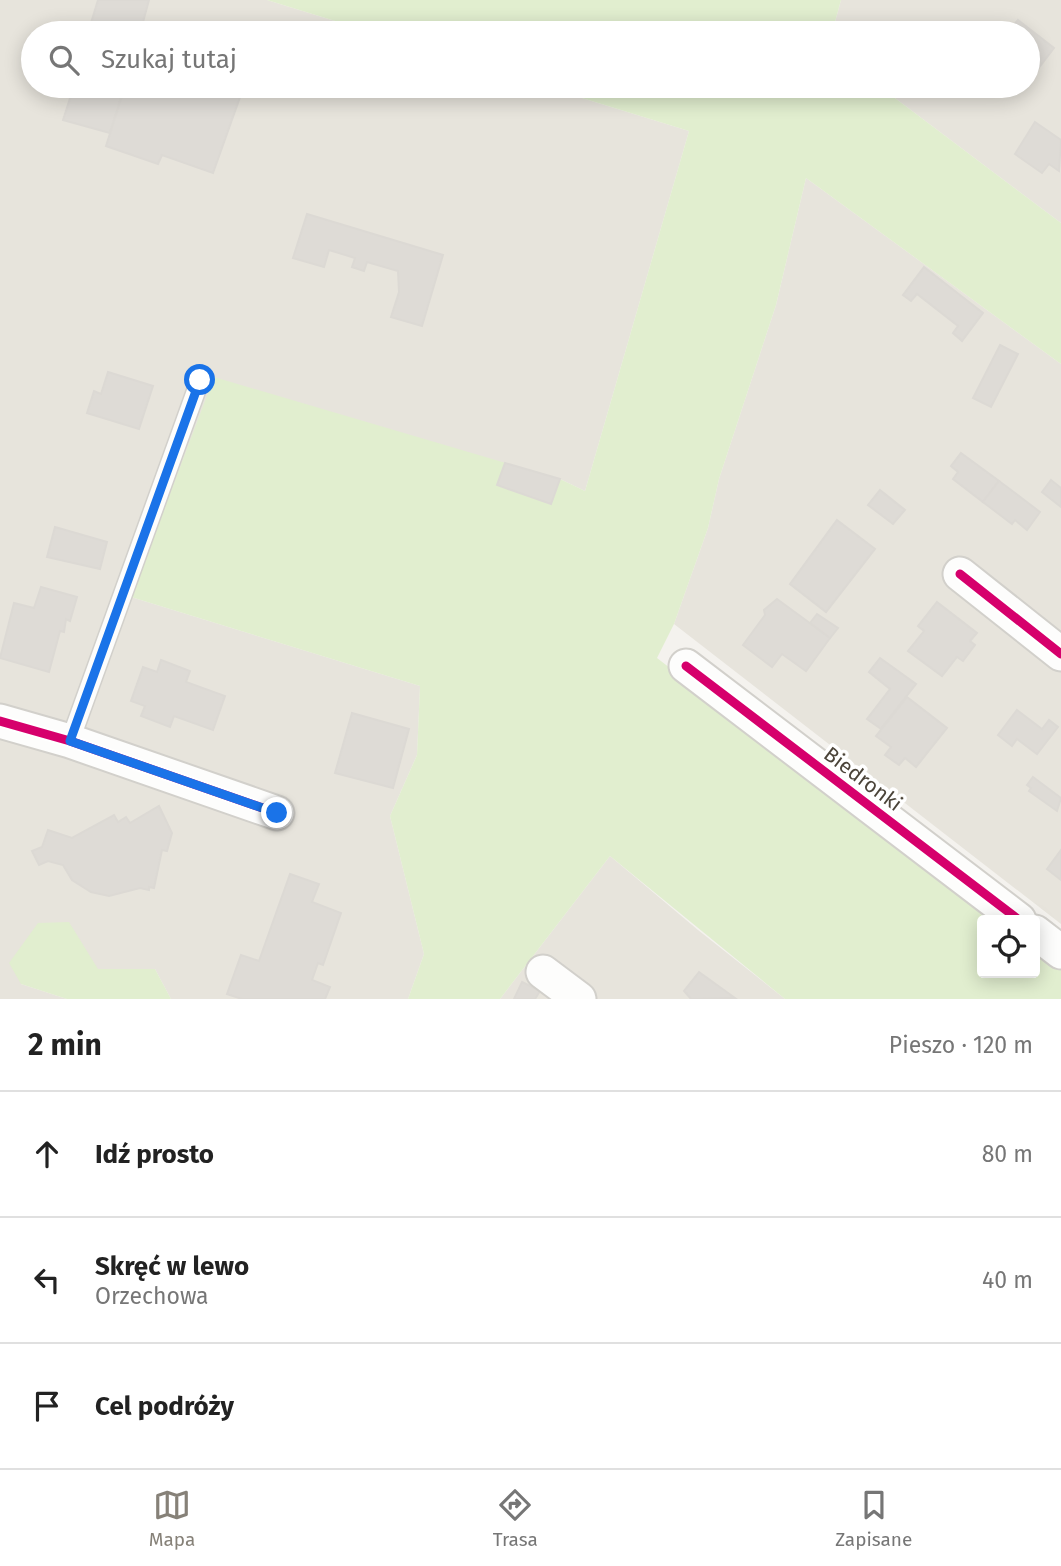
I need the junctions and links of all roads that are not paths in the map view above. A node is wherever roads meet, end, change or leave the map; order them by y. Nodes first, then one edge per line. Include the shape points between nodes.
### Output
1 (200, 380) dead end
2 (960, 574) dead end
3 (1061, 654) edge
4 (686, 666) dead end
5 (0, 721) edge
6 (70, 741) junction
7 (277, 813) dead end
8 (1012, 915) edge
9 (1040, 936) edge
10 (1061, 952) edge
11 (543, 972) dead end
12 (579, 999) edge

1 - 6 lane
2 - 3 street
4 - 8 street, Biedronki
5 - 6 street
6 - 7 street
9 - 10 street
11 - 12 street

